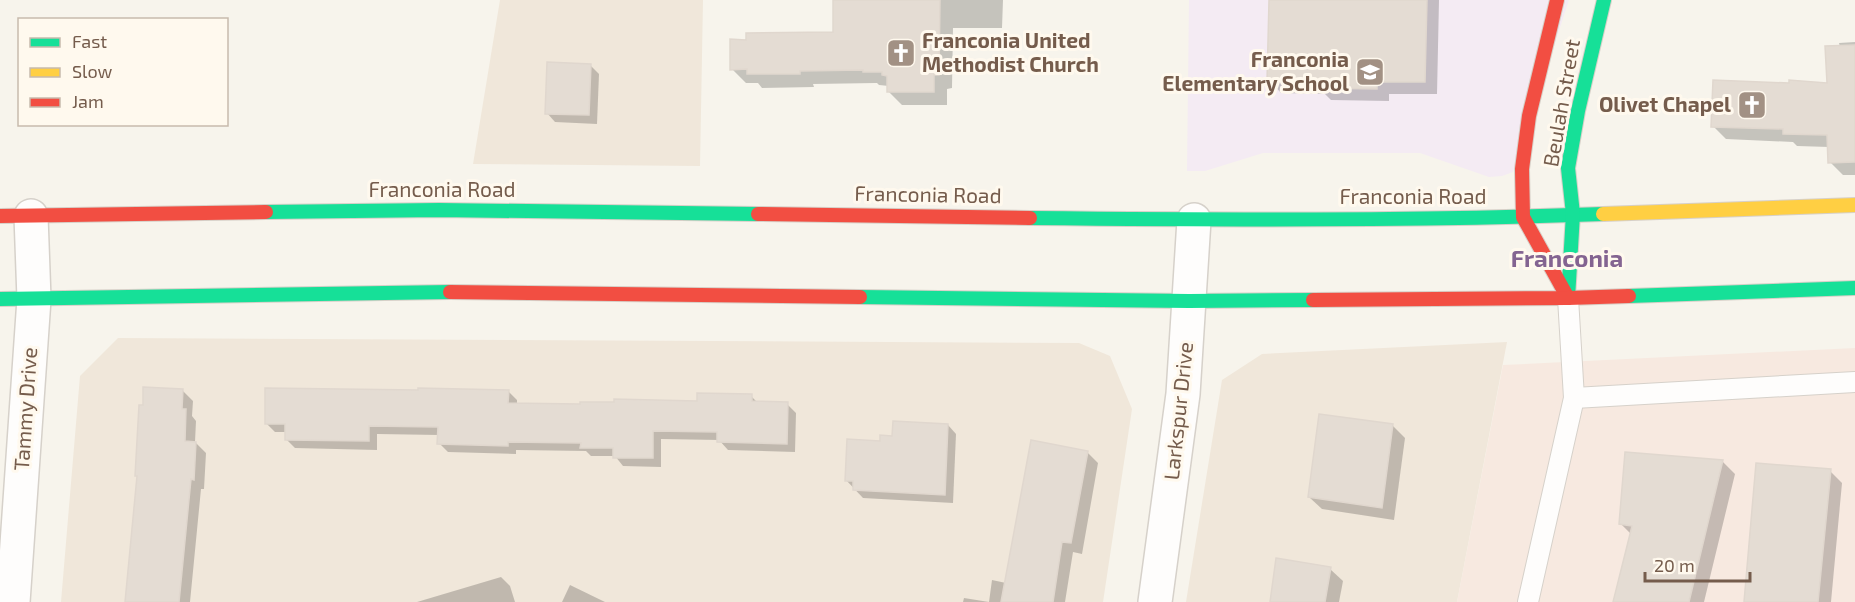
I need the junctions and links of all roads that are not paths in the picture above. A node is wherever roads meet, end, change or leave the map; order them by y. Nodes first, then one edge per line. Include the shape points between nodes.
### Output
1 (1557, 0) edge
2 (1605, 0) edge
3 (1855, 205) edge
4 (1573, 214) junction
5 (15, 216) edge
6 (1523, 217) junction
7 (1194, 219) junction
8 (1855, 288) edge
9 (1568, 298) junction
10 (0, 299) edge
11 (34, 299) junction
12 (1189, 301) junction
13 (1855, 382) edge
14 (1574, 398) junction
15 (14, 602) edge
16 (1155, 602) edge
17 (1528, 602) edge

1 - 6 main road, Beulah Street via 1529,116 1522,169
2 - 4 main road, Beulah Street via 1568,168
3 - 4 main road, Franconia Road
4 - 6 main road, Franconia Road
4 - 9 main road, Beulah Street
5 - 7 main road, Franconia Road via 440,210
5 - 11 street, Tammy Drive
6 - 7 main road, Franconia Road
6 - 9 main road, Beulah Street
7 - 12 street, Larkspur Drive
8 - 9 main road
9 - 12 main road
9 - 14 lane
10 - 11 main road
11 - 12 main road via 442,292
11 - 15 street, Tammy Drive
12 - 16 street, Larkspur Drive via 1184,394
13 - 14 lane
14 - 17 lane

